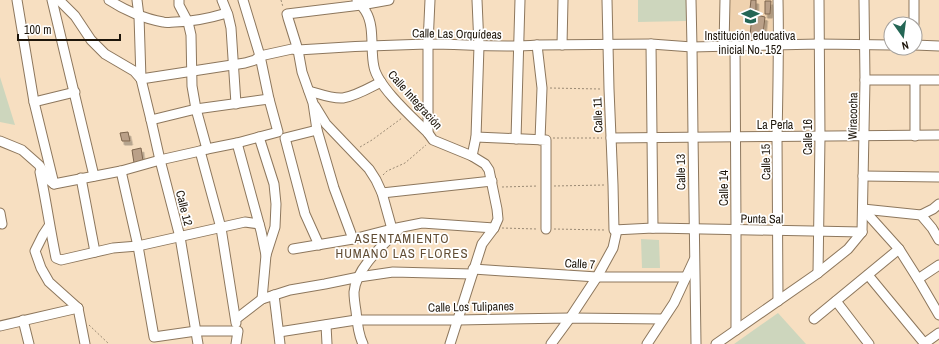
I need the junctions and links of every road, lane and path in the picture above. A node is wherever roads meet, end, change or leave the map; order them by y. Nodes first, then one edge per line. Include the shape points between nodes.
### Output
1 (17, 0) edge
2 (52, 0) edge
3 (59, 0) edge
4 (109, 0) edge
5 (137, 0) edge
6 (179, 0) edge
7 (222, 0) edge
8 (243, 0) edge
9 (389, 0) edge
10 (430, 0) edge
11 (477, 0) edge
12 (520, 0) edge
13 (563, 0) edge
14 (607, 0) edge
15 (691, 0) edge
16 (725, 0) edge
17 (778, 0) edge
18 (819, 0) edge
19 (864, 0) edge
20 (914, 0) edge
21 (359, 3) edge
22 (227, 12) junction
23 (139, 16) junction
24 (914, 16) edge
25 (188, 22) junction
26 (428, 44) junction
27 (608, 44) junction
28 (652, 44) junction
29 (819, 44) junction
30 (537, 45) junction
31 (562, 45) junction
32 (735, 45) junction
33 (779, 45) junction
34 (864, 45) junction
35 (883, 45) edge
36 (923, 45) edge
37 (372, 46) junction
38 (479, 46) junction
39 (519, 46) junction
40 (724, 46) junction
41 (939, 46) edge
42 (692, 47) junction
43 (298, 50) junction
44 (260, 56) junction
45 (234, 64) junction
46 (192, 71) junction
47 (141, 78) junction
48 (865, 80) junction
49 (939, 80) edge
50 (915, 81) junction
51 (380, 82) junction
52 (542, 88) junction
53 (609, 89) junction
54 (309, 91) junction
55 (75, 92) junction
56 (269, 99) junction
57 (34, 102) junction
58 (313, 103) junction
59 (236, 104) junction
60 (196, 109) junction
61 (409, 113) junction
62 (151, 120) junction
63 (317, 130) junction
64 (282, 135) junction
65 (939, 135) edge
66 (431, 136) junction
67 (692, 136) junction
68 (777, 136) junction
69 (864, 136) junction
70 (915, 136) junction
71 (259, 137) junction
72 (476, 137) junction
73 (653, 137) junction
74 (736, 137) junction
75 (820, 137) junction
76 (611, 138) junction
77 (516, 139) junction
78 (543, 140) junction
79 (0, 141) edge
80 (237, 143) junction
81 (204, 150) junction
82 (353, 151) junction
83 (472, 156) junction
84 (160, 160) junction
85 (39, 165) junction
86 (121, 171) junction
87 (94, 176) junction
88 (863, 176) junction
89 (939, 177) edge
90 (81, 178) junction
91 (376, 180) junction
92 (492, 180) junction
93 (54, 184) junction
94 (382, 193) junction
95 (939, 204) edge
96 (863, 209) junction
97 (0, 213) edge
98 (921, 215) junction
99 (2, 224) dead end
100 (259, 224) junction
101 (50, 226) junction
102 (935, 226) edge
103 (221, 228) junction
104 (397, 228) junction
105 (494, 228) junction
106 (653, 228) junction
107 (546, 229) dead end
108 (695, 229) junction
109 (616, 230) junction
110 (736, 230) junction
111 (778, 231) junction
112 (820, 232) junction
113 (862, 232) junction
114 (180, 237) junction
115 (353, 239) junction
116 (939, 240) edge
117 (319, 245) junction
118 (138, 246) junction
119 (293, 249) dead end
120 (899, 249) junction
121 (96, 252) junction
122 (266, 255) junction
123 (695, 256) junction
124 (939, 265) edge
125 (473, 272) junction
126 (818, 273) junction
127 (868, 275) junction
128 (359, 277) junction
129 (597, 277) junction
130 (686, 277) junction
131 (918, 279) junction
132 (274, 295) junction
133 (262, 299) junction
134 (778, 301) junction
135 (836, 301) junction
136 (78, 308) junction
137 (939, 315) edge
138 (570, 318) junction
139 (236, 319) junction
140 (664, 319) junction
141 (814, 319) dead end
142 (24, 320) junction
143 (356, 320) junction
144 (458, 320) junction
145 (89, 325) dead end
146 (326, 325) junction
147 (0, 326) edge
148 (238, 330) junction
149 (736, 330) junction
150 (196, 331) junction
151 (279, 332) junction
152 (939, 333) edge
153 (29, 344) edge
154 (85, 344) edge
155 (109, 344) edge
156 (198, 344) edge
157 (236, 344) edge
158 (242, 344) edge
159 (280, 344) edge
160 (327, 344) edge
161 (363, 344) edge
162 (450, 344) edge
163 (551, 344) edge
164 (647, 344) edge
165 (696, 344) edge
166 (716, 344) edge
167 (869, 344) edge
168 (925, 344) edge

1 - 57 street
2 - 55 street
3 - 47 street via 105,54
4 - 23 street
5 - 23 street, Calle 12
6 - 25 street
7 - 22 street
8 - 44 street
9 - 21 street
10 - 26 street
11 - 38 street
12 - 39 street
13 - 31 street
14 - 27 street, Calle 11
15 - 42 street, Calle 13
16 - 40 street
17 - 33 street, Calle 15
18 - 29 street, Calle 16
19 - 34 street, Wiracocha
20 - 24 street
21 - 37 street, Calle Integración via 367,12 371,23
21 - 43 street via 287,14
22 - 25 street
22 - 45 street
23 - 25 street via 163,22
23 - 47 street, Calle 12
25 - 46 street
26 - 37 street, Calle Las Orquídeas
26 - 38 street, Calle Las Orquídeas
26 - 66 street
27 - 28 street, Calle Las Orquídeas
27 - 31 street, Calle Las Orquídeas
27 - 53 street, Calle 11
28 - 42 street, Calle Las Orquídeas
28 - 73 street
29 - 33 street, Calle Las Orquídeas
29 - 34 street, Calle Las Orquídeas
29 - 75 street, Calle 16
30 - 31 street, Calle Las Orquídeas
30 - 39 street, Calle Las Orquídeas
30 - 52 street
32 - 33 street, Calle Las Orquídeas
32 - 40 street, Calle Las Orquídeas
32 - 74 street, Calle 14
33 - 68 street, Calle 15
34 - 35 street, Calle Las Orquídeas
34 - 48 street, Wiracocha
36 - 41 street
37 - 43 street, Calle Las Orquídeas
37 - 51 street, Calle Integración via 374,68
38 - 39 street, Calle Las Orquídeas
38 - 72 street
39 - 77 street
40 - 42 street, Calle Las Orquídeas
42 - 67 street, Calle 13
43 - 44 street, Calle Las Orquídeas
43 - 54 street
44 - 45 street, Calle Las Orquídeas via 245,64
44 - 56 street
45 - 46 street, Calle Las Orquídeas
45 - 59 street
46 - 47 street, Calle Las Orquídeas
46 - 60 street
47 - 62 street, Calle 12
48 - 50 street
48 - 69 street, Wiracocha
49 - 50 street
50 - 70 street
51 - 54 street via 343,98
51 - 61 street, Calle Integración
52 - 53 path
52 - 78 street
53 - 76 street, Calle 11
54 - 58 street
55 - 57 street
55 - 87 street
56 - 59 street
56 - 64 street
57 - 93 street
58 - 63 street
58 - 82 street via 326,124
59 - 60 street
60 - 62 street
60 - 81 street
61 - 66 street, Calle Integración
61 - 82 path
62 - 84 street, Calle 12
63 - 64 street
63 - 115 street via 334,188
64 - 71 street
64 - 117 street via 305,214
65 - 70 street, La Perla
66 - 83 street, Calle Integración
66 - 91 path via 405,163 387,171
67 - 73 street, La Perla
67 - 74 street, La Perla
67 - 108 street, Calle 13
68 - 74 street, La Perla
68 - 75 street, La Perla
68 - 111 street, Calle 15
69 - 70 street, La Perla
69 - 75 street, La Perla
69 - 88 street, Wiracocha
71 - 80 street
71 - 122 street via 274,184 276,204 275,227
72 - 77 street
72 - 83 street
73 - 76 street, La Perla
73 - 106 street
74 - 110 street, Calle 14
75 - 112 street, Calle 16
76 - 78 path
76 - 109 street, Calle 11
77 - 78 street
78 - 107 street
79 - 85 street via 22,150
80 - 81 street
80 - 100 street
81 - 84 street
81 - 103 street
82 - 91 street via 370,169
83 - 92 street, Calle Integración via 485,164
84 - 86 street
84 - 114 street, Calle 12
85 - 93 street via 48,180
85 - 101 street
86 - 87 street
86 - 118 street
87 - 90 street
88 - 89 street
88 - 96 street, Wiracocha
90 - 93 street
90 - 121 street
91 - 94 street
92 - 94 street
92 - 105 street, Calle Integración via 498,219
94 - 104 street
95 - 98 street
96 - 98 street
96 - 113 street, Wiracocha
96 - 120 street
97 - 99 street
98 - 102 street
100 - 103 street via 245,222
100 - 122 street
101 - 121 street via 56,258 61,260
101 - 136 street via 35,251 49,282
102 - 116 street
103 - 114 street
103 - 139 street
104 - 105 street via 422,223
104 - 115 street
104 - 128 street via 364,267
105 - 125 street, Calle Integración via 482,244
106 - 108 street, Punta Sal
106 - 109 street, Punta Sal
108 - 110 street, Punta Sal
108 - 123 street, Calle 13
109 - 129 street, Calle 11 via 613,248
110 - 111 street, Punta Sal
110 - 149 street, Calle 14
111 - 112 street, Punta Sal
111 - 134 street, Calle 15
112 - 113 street, Punta Sal
112 - 126 street, Calle 16
113 - 126 street via 848,249
114 - 118 street
114 - 150 street, Calle 12
115 - 117 street
117 - 119 street
118 - 121 street
118 - 150 street via 154,337
120 - 127 street
120 - 131 street
122 - 133 street
123 - 130 street
123 - 165 street, Calle 13
124 - 131 street
125 - 128 street, Calle 7 via 393,272
125 - 129 street, Calle 7
125 - 144 street, Calle Integración
126 - 134 street
127 - 135 street
127 - 168 street
128 - 132 street, Calle 7
128 - 143 street via 354,292
129 - 130 street, Calle 7
129 - 138 street, Calle 11
130 - 140 street
131 - 137 street
132 - 133 street, Calle 7
132 - 151 street
133 - 139 street, Calle 7
134 - 149 street
135 - 141 street
135 - 167 street
136 - 142 street
136 - 154 street
138 - 140 street, Calle Los Tulipanes
138 - 144 street, Calle Los Tulipanes
138 - 163 street, Calle 11
139 - 148 street
140 - 164 street
142 - 147 street
142 - 153 street
143 - 144 street, Calle Los Tulipanes
143 - 146 street, Calle Los Tulipanes
143 - 161 street
144 - 162 street, Calle Integración
145 - 155 path
146 - 151 street, Calle Los Tulipanes
146 - 160 street
148 - 150 street
148 - 157 street
148 - 158 street
149 - 166 street
150 - 156 street, Calle 12
151 - 159 street
152 - 168 street

